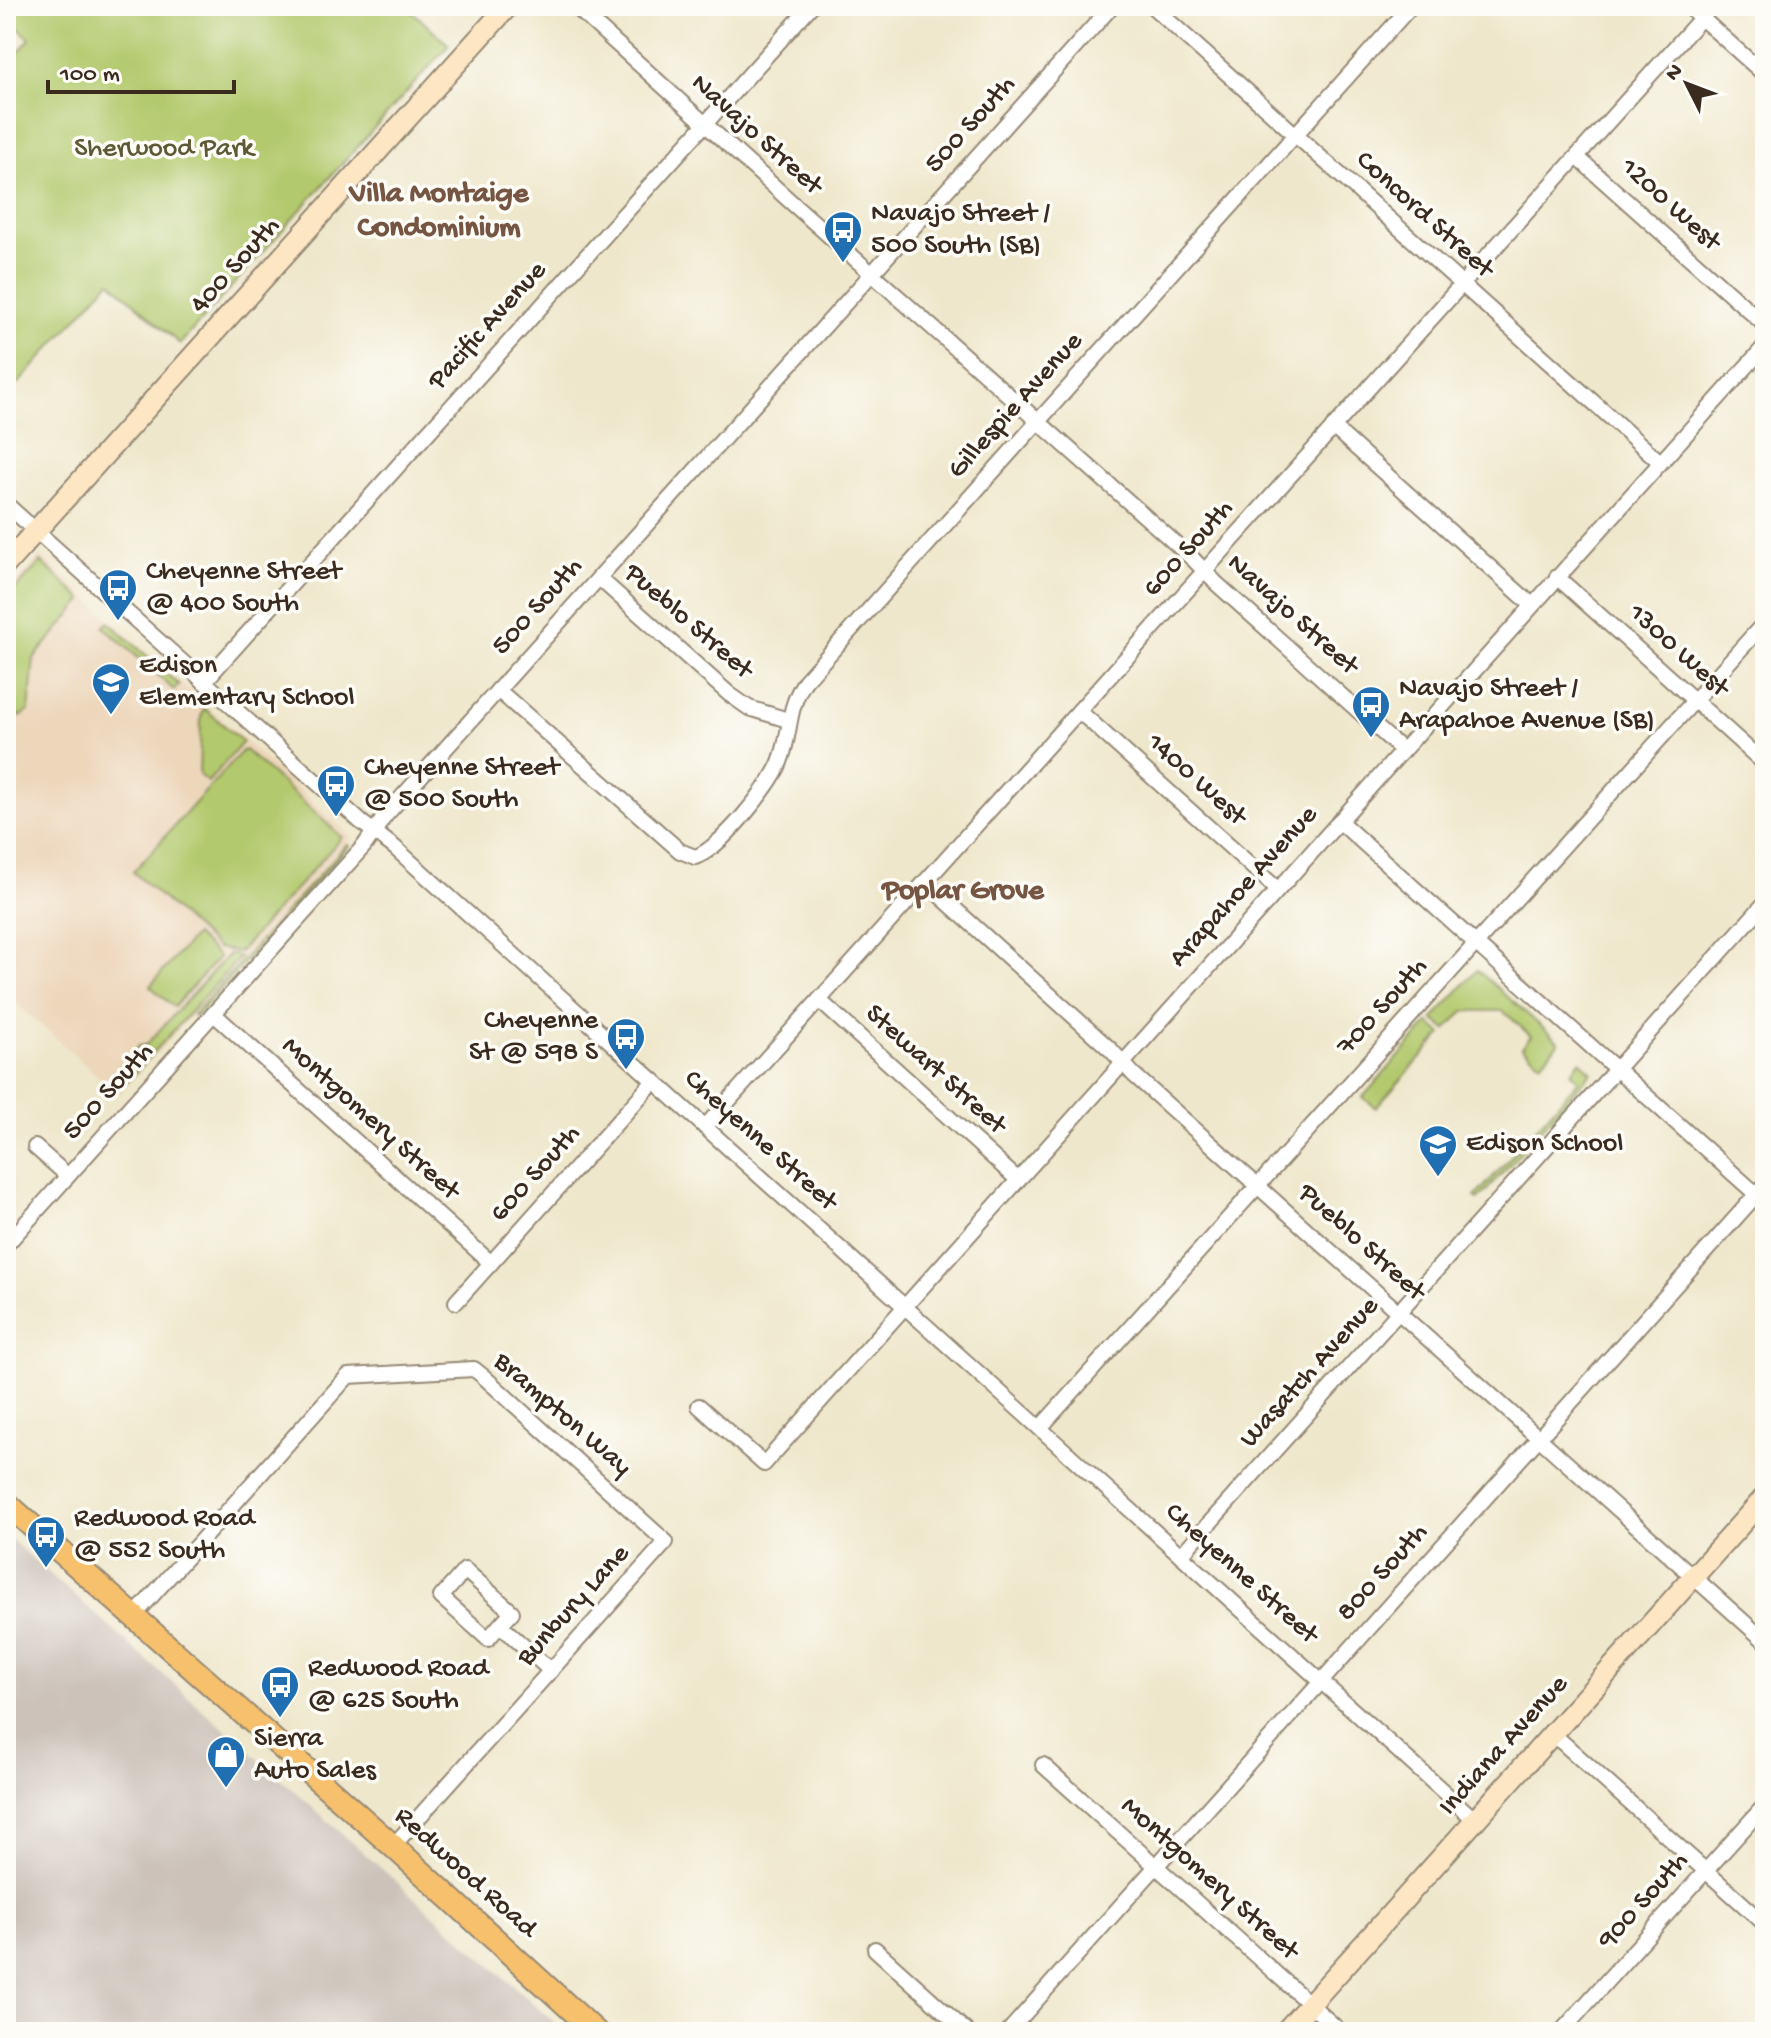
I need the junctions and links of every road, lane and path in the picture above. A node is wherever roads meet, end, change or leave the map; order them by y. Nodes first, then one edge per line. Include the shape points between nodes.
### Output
1 (508, 6) edge
2 (575, 6) edge
3 (811, 6) edge
4 (1112, 6) edge
5 (1152, 6) edge
6 (1411, 6) edge
7 (1688, 6) edge
8 (1712, 6) edge
9 (1701, 18) junction
10 (1765, 75) edge
11 (705, 123) junction
12 (1295, 134) junction
13 (1577, 157) junction
14 (872, 274) junction
15 (1462, 284) junction
16 (1765, 325) edge
17 (1765, 346) edge
18 (1038, 421) junction
19 (1333, 427) junction
20 (1660, 462) junction
21 (6, 504) edge
22 (36, 531) junction
23 (6, 564) edge
24 (1204, 571) junction
25 (1557, 577) junction
26 (599, 578) junction
27 (1532, 605) junction
28 (1765, 622) edge
29 (204, 682) junction
30 (498, 690) junction
31 (1694, 700) junction
32 (1079, 711) junction
33 (788, 720) junction
34 (1402, 750) junction
35 (1765, 764) edge
36 (1339, 821) junction
37 (374, 833) junction
38 (925, 882) junction
39 (1277, 889) junction
40 (1765, 903) edge
41 (1476, 943) junction
42 (819, 1000) junction
43 (214, 1014) junction
44 (1122, 1062) junction
45 (1616, 1069) junction
46 (654, 1081) junction
47 (705, 1127) junction
48 (35, 1147) dead end
49 (68, 1176) junction
50 (1017, 1179) junction
51 (1258, 1186) junction
52 (1762, 1194) edge
53 (6, 1245) edge
54 (491, 1263) junction
55 (456, 1302) dead end
56 (904, 1306) junction
57 (1399, 1312) junction
58 (699, 1406) dead end
59 (1040, 1428) junction
60 (1539, 1438) junction
61 (1765, 1497) edge
62 (6, 1503) edge
63 (666, 1542) joint
64 (1181, 1555) junction
65 (1694, 1577) junction
66 (133, 1617) junction
67 (500, 1625) junction
68 (1765, 1641) edge
69 (551, 1671) junction
70 (1321, 1681) junction
71 (1553, 1734) junction
72 (1043, 1765) dead end
73 (1765, 1805) edge
74 (1475, 1820) junction
75 (393, 1846) junction
76 (1156, 1866) junction
77 (1706, 1871) junction
78 (1765, 1924) edge
79 (875, 1949) dead end
80 (1310, 2004) junction
81 (596, 2032) edge
82 (967, 2032) edge
83 (1008, 2032) edge
84 (1285, 2032) edge
85 (1341, 2032) edge
86 (1561, 2032) edge

1 - 22 main road, 400 South
2 - 11 street, Navajo Street
3 - 11 street, Pacific Avenue
4 - 14 street, 500 South
5 - 12 street, Concord Street
6 - 12 street, Gillespie Avenue
7 - 9 street
8 - 9 street, 600 South
9 - 10 street
9 - 13 street, 600 South
11 - 14 street, Navajo Street
11 - 29 street, Pacific Avenue
12 - 15 street, Concord Street
12 - 18 street, Gillespie Avenue
13 - 15 street, 600 South
13 - 16 street, 1200 West
14 - 18 street, Navajo Street
14 - 26 street, 500 South
15 - 19 street, 600 South
15 - 20 street, Concord Street
17 - 20 street, Arapahoe Avenue
18 - 24 street, Navajo Street
18 - 33 street, Gillespie Avenue via 815,669 796,695
19 - 24 street, 600 South
19 - 27 street
20 - 25 street, Arapahoe Avenue
21 - 22 street, Cheyenne Street
22 - 23 main road, 400 South
22 - 29 street, Cheyenne Street
24 - 32 street, 600 South
24 - 34 street, Navajo Street
25 - 27 street, Arapahoe Avenue
25 - 31 street, 1300 West
26 - 30 street, 500 South
26 - 33 street, Pueblo Street via 729,694 749,708
27 - 34 street, Arapahoe Avenue
28 - 31 street, 700 South
29 - 37 street, Cheyenne Street
30 - 33 street, Gillespie Avenue via 680,851 695,857 710,851 769,782 781,759
30 - 37 street, 500 South
31 - 35 street, 1300 West
31 - 41 street, 700 South
32 - 38 street, 600 South
32 - 39 street, 1400 West
34 - 36 street, Arapahoe Avenue
36 - 39 street, Arapahoe Avenue
36 - 41 street
37 - 43 street, 500 South
37 - 46 street, Cheyenne Street
38 - 42 street, 600 South
38 - 44 street, Pueblo Street
39 - 44 street, Arapahoe Avenue
40 - 45 street, Wasatch Avenue
41 - 45 street
41 - 51 street, 700 South
42 - 47 street, 600 South
42 - 50 street, Stewart Street
43 - 49 street, 500 South
43 - 54 street, Montgomery Street
44 - 50 street, Arapahoe Avenue
44 - 51 street, Pueblo Street
45 - 52 street
45 - 57 street, Wasatch Avenue
46 - 47 street, Cheyenne Street
46 - 54 street, 600 South
47 - 56 street, Cheyenne Street
48 - 49 street
49 - 53 street, 500 South
50 - 56 street, Arapahoe Avenue
51 - 57 street, Pueblo Street
51 - 59 street, 700 South
52 - 60 street, 800 South
54 - 55 street, 600 South
56 - 58 street, Arapahoe Avenue via 764,1464
56 - 59 street, Cheyenne Street
57 - 60 street, Pueblo Street
57 - 64 street, Wasatch Avenue
59 - 64 street, Cheyenne Street
60 - 65 street, Pueblo Street
60 - 70 street, 800 South
61 - 65 main road, Indiana Avenue
62 - 66 main road, Redwood Road
63 - 66 street, Brampton Way via 474,1369 348,1376
63 - 69 street, Bunbury Lane
64 - 70 street, Cheyenne Street
65 - 68 street, Pueblo Street
65 - 71 main road, Indiana Avenue
66 - 75 main road, Redwood Road
67 - 67 street via 488,1639 441,1597 465,1570 512,1612
67 - 69 street
69 - 75 street, Bunbury Lane
70 - 74 street, Cheyenne Street
70 - 76 street, 800 South
71 - 74 main road, Indiana Avenue
71 - 77 street
72 - 76 street, Montgomery Street
73 - 77 street, 900 South
74 - 80 main road, Indiana Avenue
75 - 81 main road, Redwood Road
76 - 80 street, Montgomery Street
76 - 83 street, 800 South
77 - 78 street
77 - 86 street, 900 South
79 - 82 street
80 - 84 main road, Indiana Avenue
80 - 85 street, Montgomery Street

